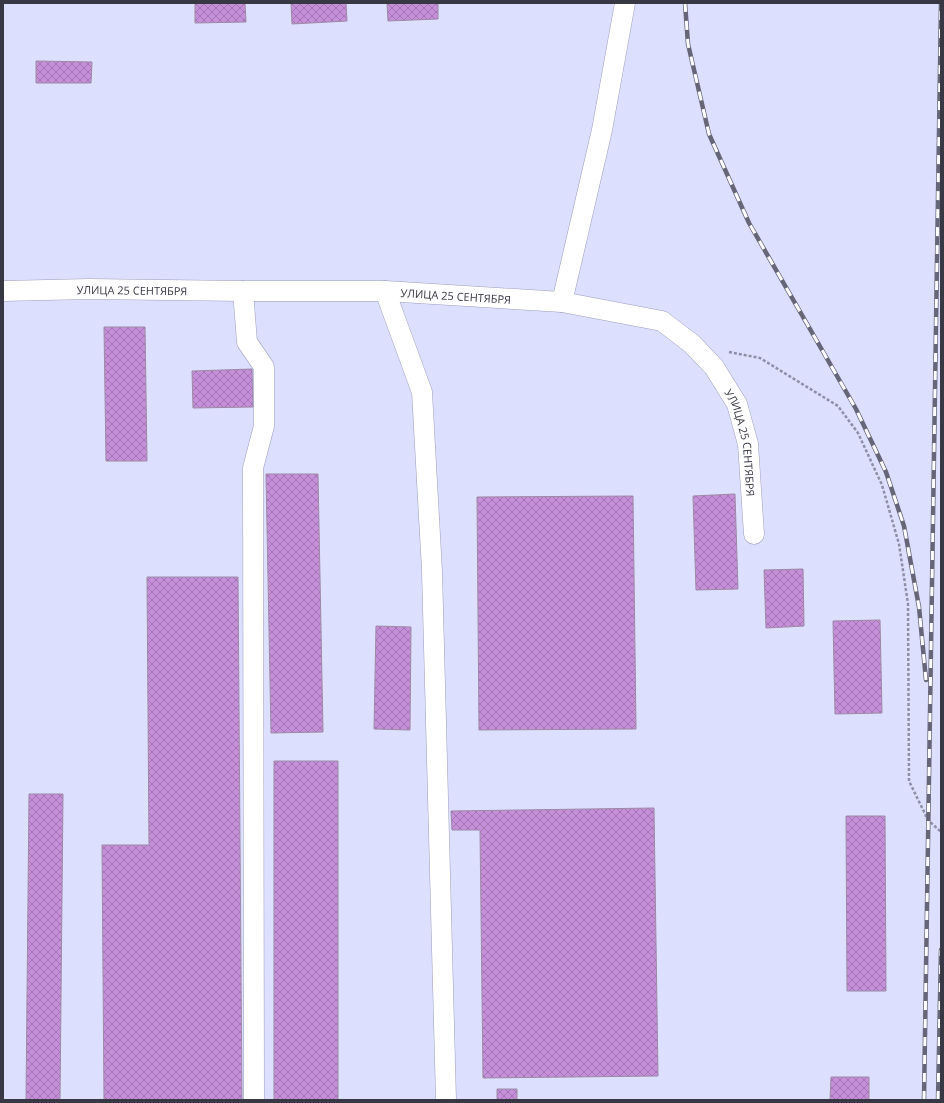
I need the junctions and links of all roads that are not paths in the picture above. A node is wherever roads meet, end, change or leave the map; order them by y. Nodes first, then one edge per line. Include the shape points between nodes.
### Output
1 (625, 3) edge
2 (3, 290) edge
3 (243, 291) junction
4 (385, 291) junction
5 (562, 302) junction
6 (754, 534) dead end
7 (254, 1100) edge
8 (446, 1100) edge

1 - 5 street via 602,130
2 - 3 street, УЛИЦА 25 СЕНТЯБРЯ
3 - 4 street, УЛИЦА 25 СЕНТЯБРЯ
3 - 7 street via 246,342 264,367 264,426 254,468
4 - 5 street, УЛИЦА 25 СЕНТЯБРЯ
4 - 8 street via 422,392 432,571
5 - 6 street, УЛИЦА 25 СЕНТЯБРЯ via 662,321 692,344 714,367 737,404 748,444

